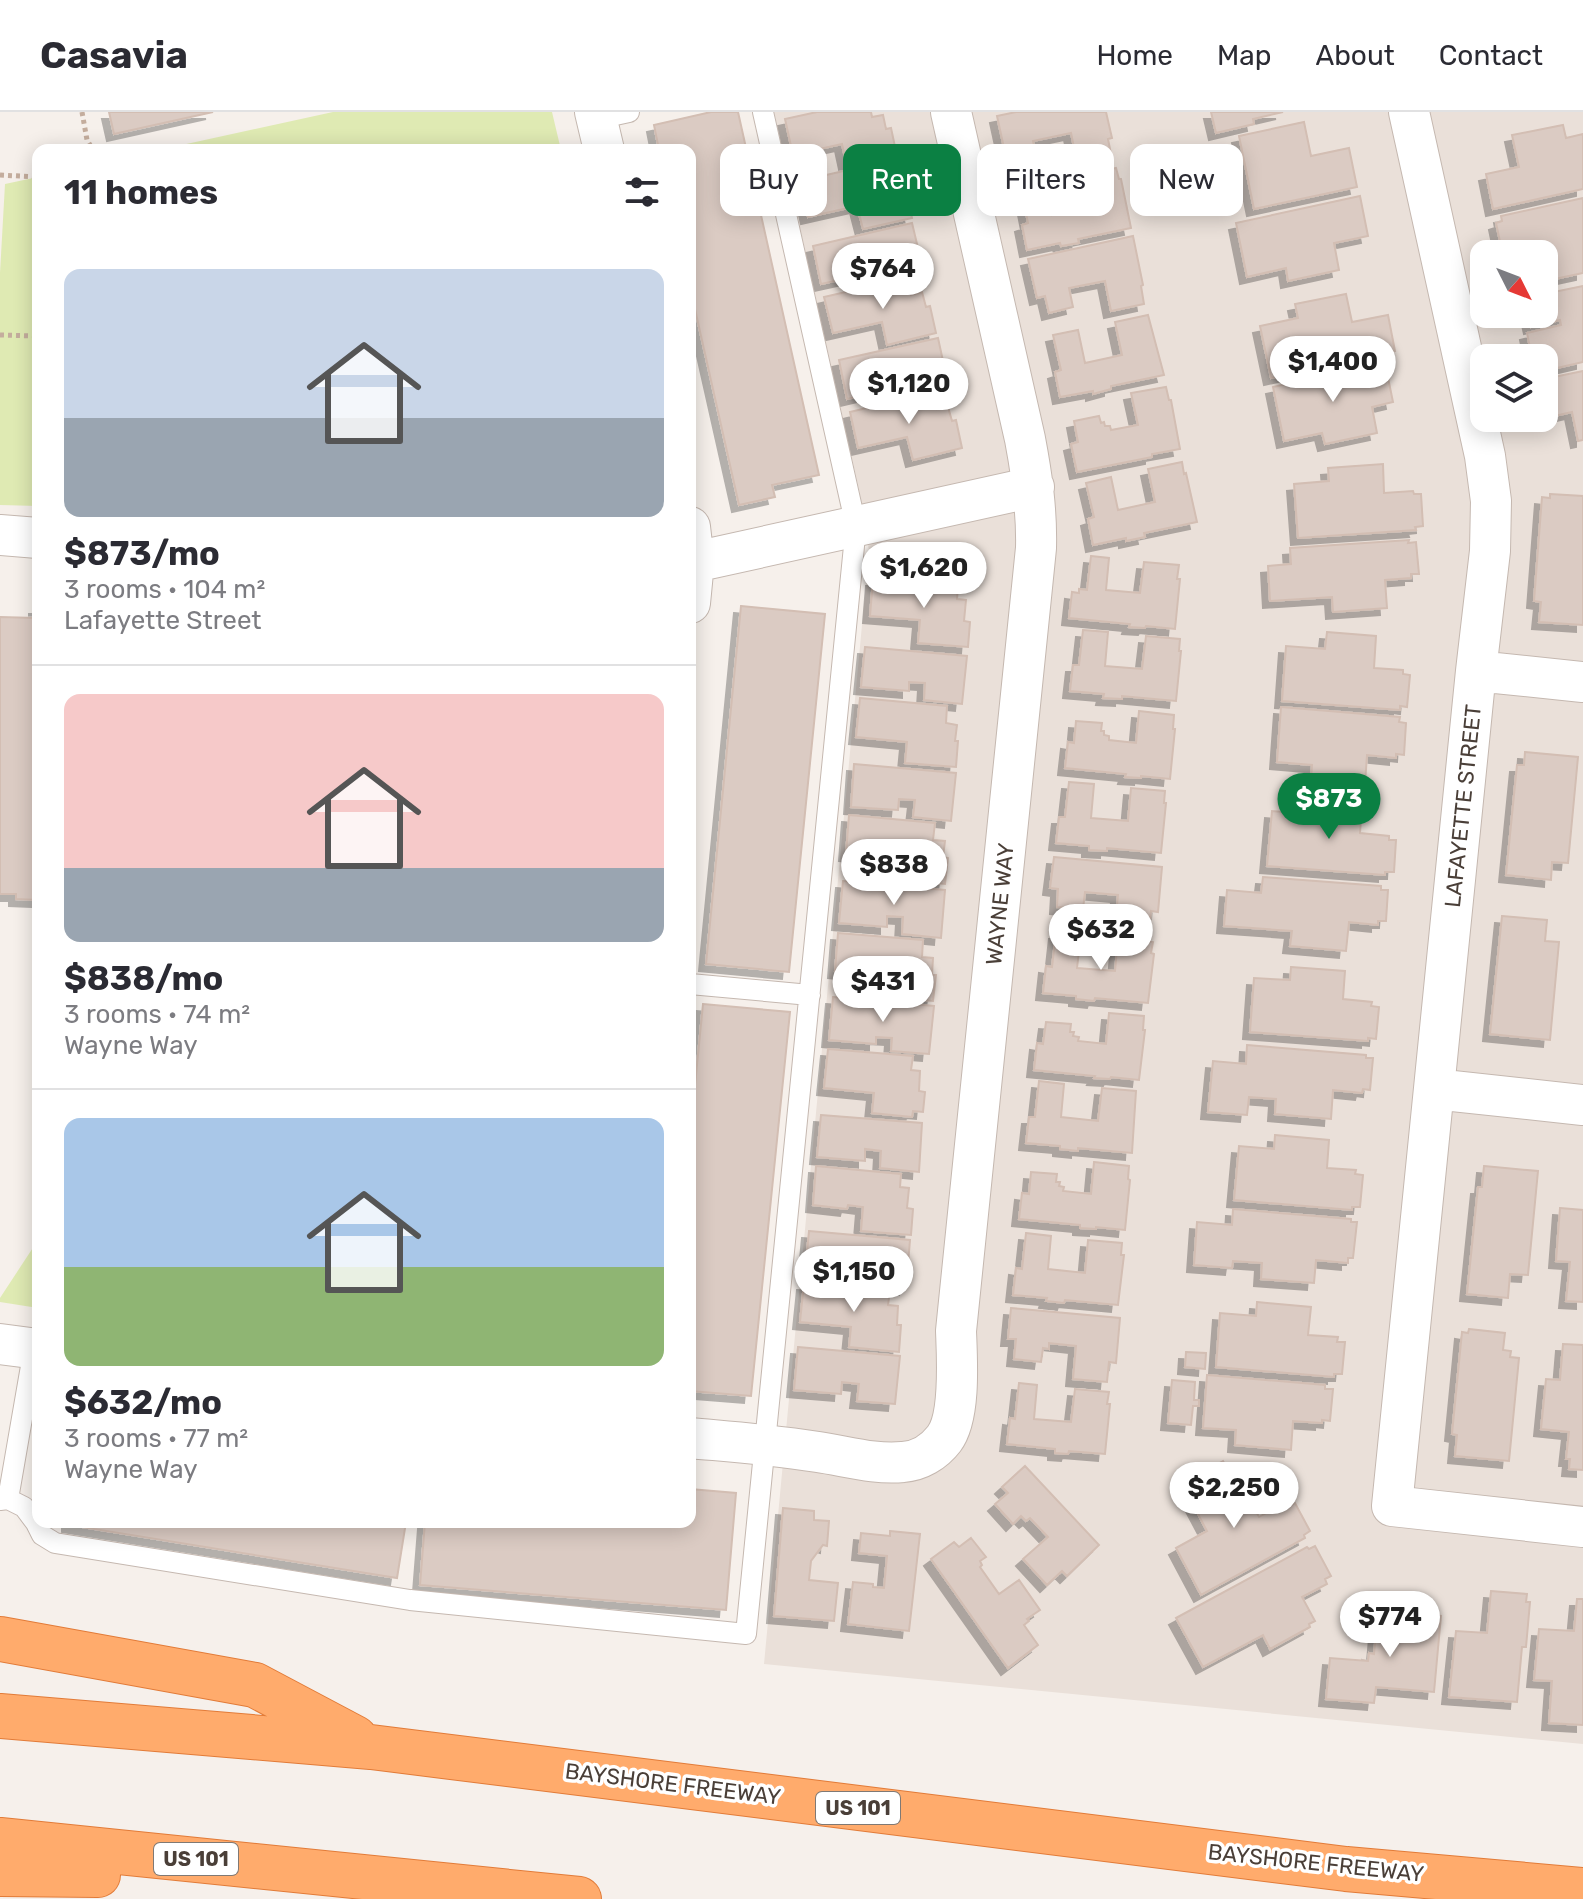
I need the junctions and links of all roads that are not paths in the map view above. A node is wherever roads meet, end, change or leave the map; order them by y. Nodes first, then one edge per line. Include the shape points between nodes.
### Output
1 (763, 112) edge
2 (951, 112) edge
3 (1409, 112) edge
4 (1034, 487) junction
5 (856, 526) junction
6 (696, 550) edge
7 (1476, 671) junction
8 (1583, 682) edge
9 (696, 985) edge
10 (810, 995) junction
11 (1434, 1089) junction
12 (1583, 1105) edge
13 (24, 1347) edge
14 (696, 1439) edge
15 (766, 1445) junction
16 (4, 1500) edge
17 (32, 1518) edge
18 (1583, 1527) edge
19 (38, 1528) edge
20 (0, 1639) edge
21 (0, 1716) edge
22 (371, 1747) junction
23 (0, 1840) edge
24 (1583, 1868) edge
25 (1346, 1869) junction
26 (0, 1874) edge
27 (392, 1879) junction
28 (1583, 1890) edge
29 (579, 1899) edge

1 - 5 lane
2 - 4 street, WAYNE WAY
3 - 7 street, LAFAYETTE STREET via 1491,501
4 - 5 street
4 - 15 street, WAYNE WAY via 1036,548 956,1331 954,1413 946,1437 929,1454 906,1462
5 - 6 street
5 - 10 lane
7 - 8 street
7 - 11 street, LAFAYETTE STREET
9 - 10 lane
10 - 15 lane
11 - 12 street
11 - 18 street, LAFAYETTE STREET via 1392,1506
13 - 16 lane
14 - 15 street, WAYNE WAY
15 - 19 lane via 746,1634 410,1600 55,1543
16 - 17 lane via 24,1507
20 - 22 highway via 255,1685
21 - 22 highway, BAYSHORE FREEWAY / US 101
22 - 25 highway, BAYSHORE FREEWAY / US 101
23 - 27 highway, US 101
24 - 25 highway
25 - 28 highway, BAYSHORE FREEWAY / US 101
26 - 27 highway
27 - 29 highway, US 101

